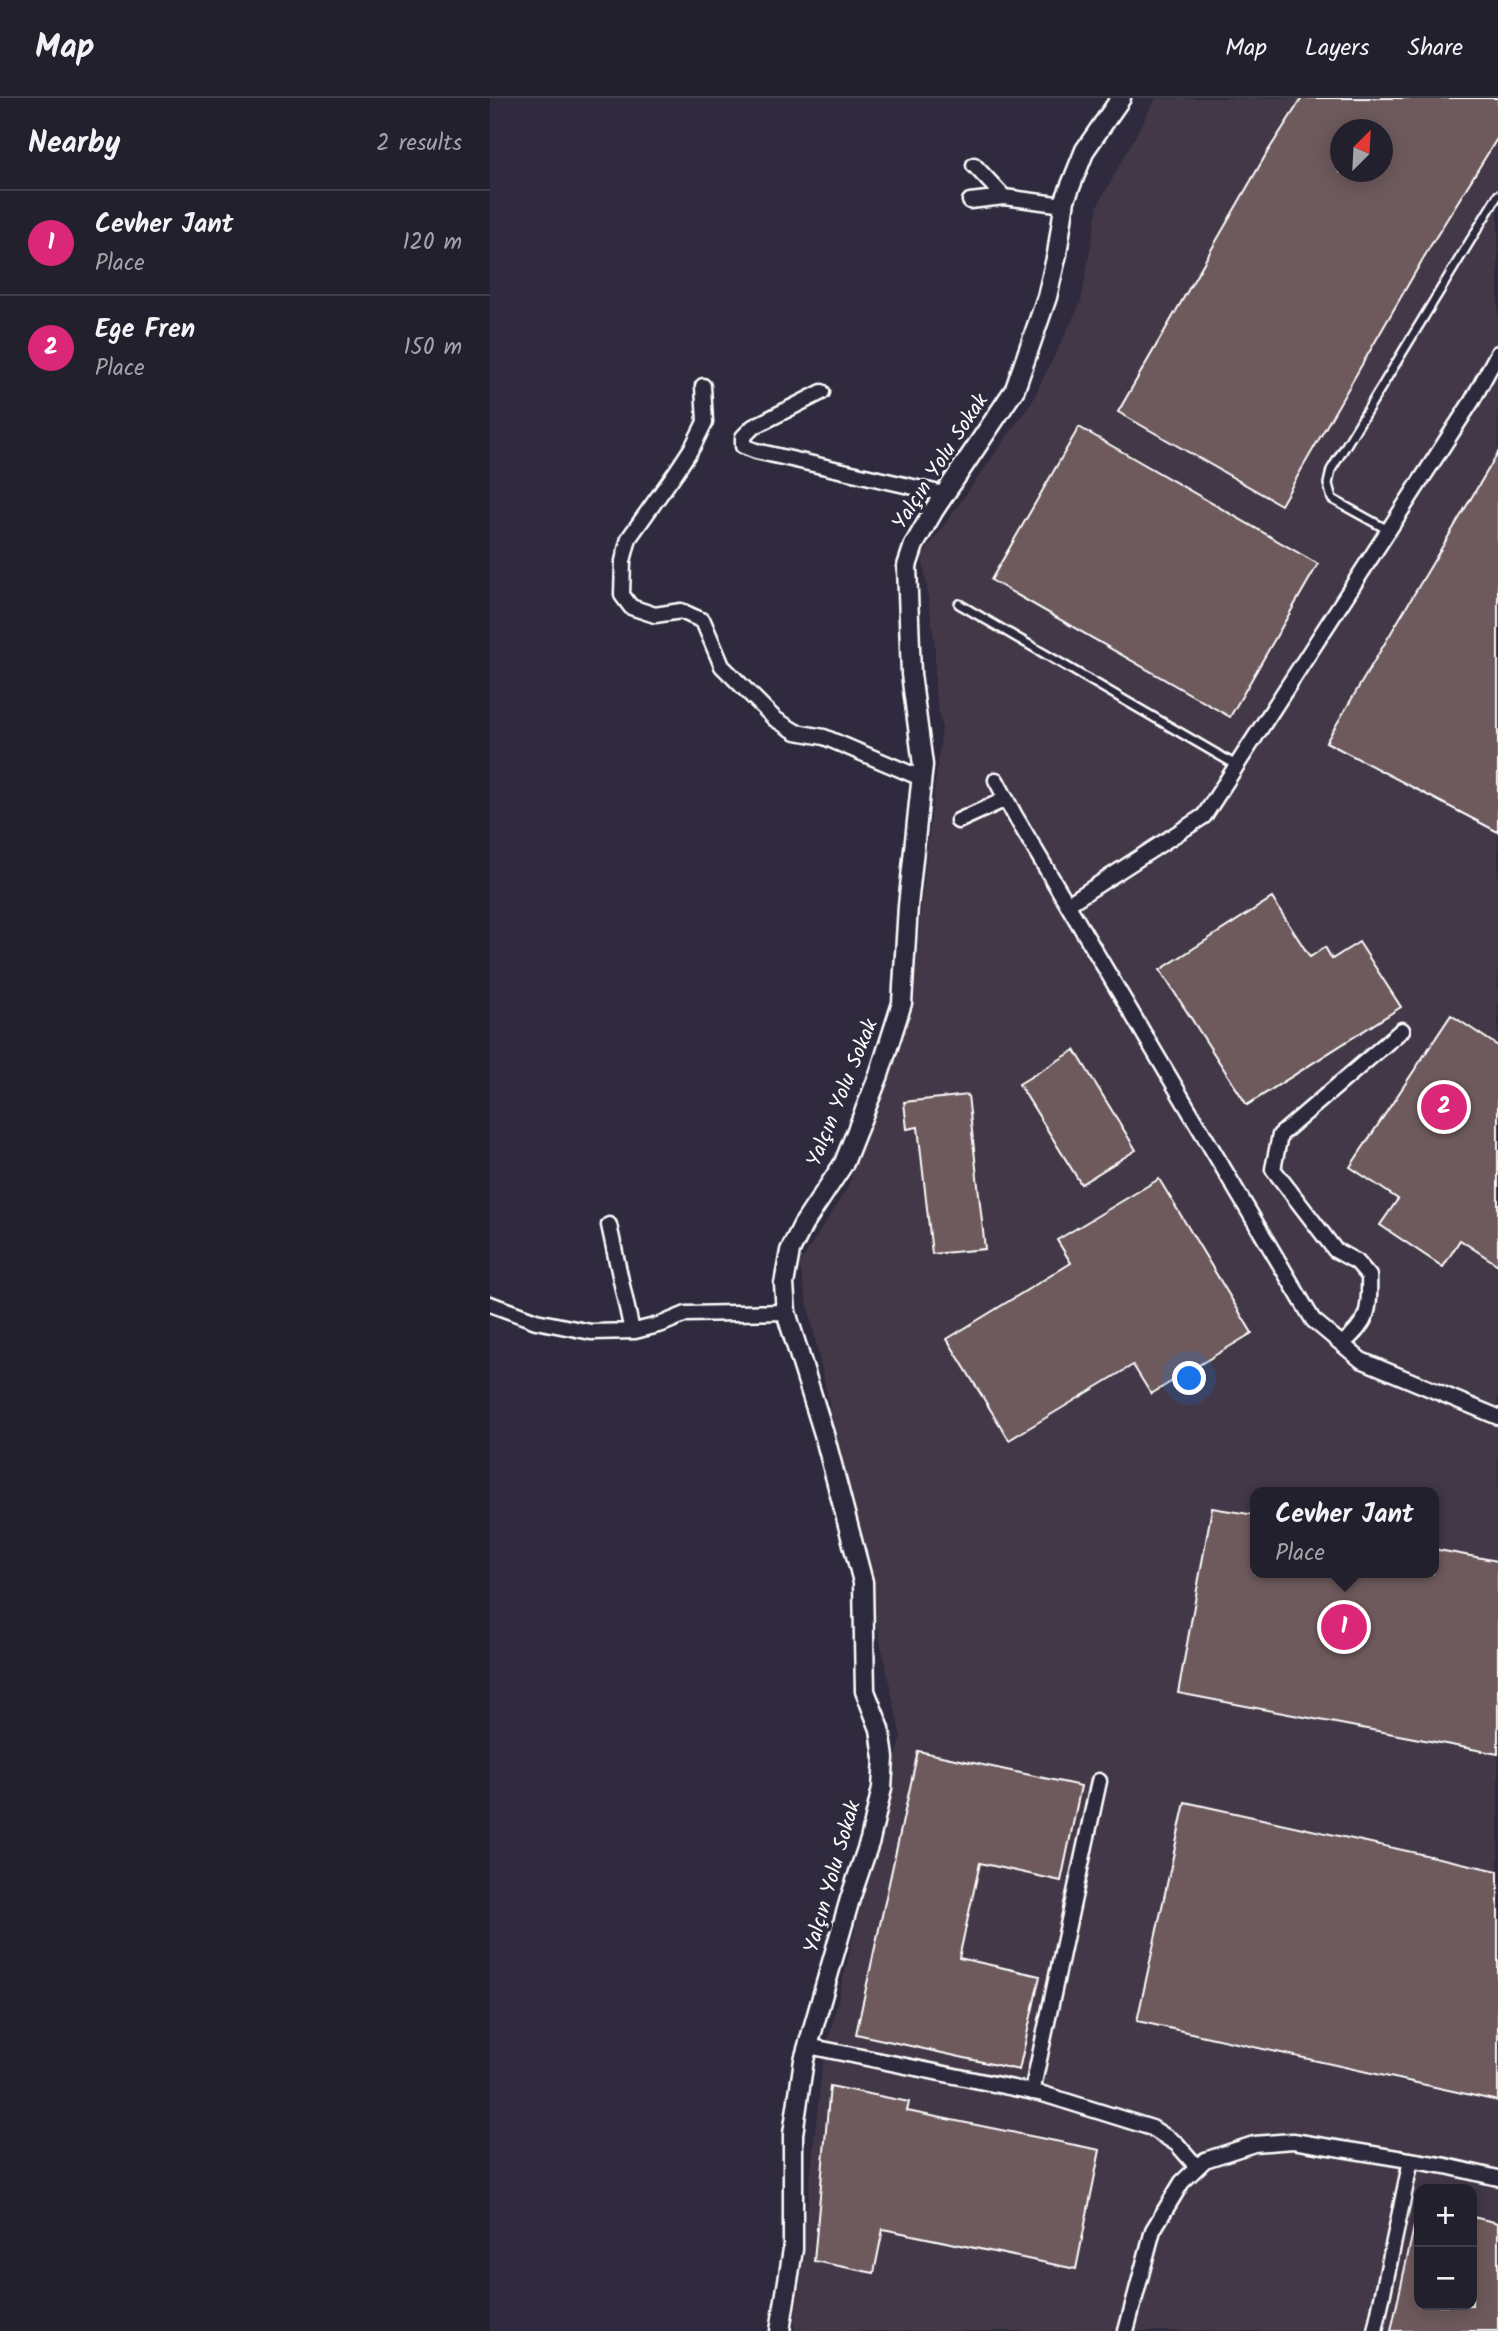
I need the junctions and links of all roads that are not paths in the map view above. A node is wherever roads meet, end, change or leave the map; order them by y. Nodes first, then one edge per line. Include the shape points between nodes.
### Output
1 (1121, 98) edge
2 (974, 165) dead end
3 (1498, 195) edge
4 (1004, 197) junction
5 (970, 201) dead end
6 (1064, 205) junction
7 (1498, 353) edge
8 (703, 386) dead end
9 (822, 392) dead end
10 (944, 494) junction
11 (1388, 530) junction
12 (959, 604) dead end
13 (1237, 765) junction
14 (921, 778) junction
15 (996, 780) dead end
16 (1006, 799) junction
17 (958, 821) dead end
18 (1068, 904) junction
19 (1402, 1030) dead end
20 (609, 1225) dead end
21 (490, 1304) edge
22 (786, 1312) junction
23 (632, 1331) junction
24 (1342, 1344) junction
25 (1498, 1417) edge
26 (1099, 1781) dead end
27 (808, 2046) junction
28 (1032, 2092) junction
29 (1411, 2160) junction
30 (1197, 2167) junction
31 (1498, 2178) edge
32 (780, 2331) edge
33 (1126, 2331) edge
34 (1375, 2331) edge

1 - 6 street, Yalçın Yolu Sokak via 1085,150
2 - 4 street
3 - 11 lane via 1331,470 1332,499
4 - 5 street
4 - 6 street
6 - 10 street, Yalçın Yolu Sokak via 1047,298 1016,389
7 - 11 street
8 - 14 street via 705,422 629,538 622,595 631,607 655,615 681,611 703,621 722,666 775,719 796,733 824,737
9 - 10 street via 752,427 743,437 743,446
10 - 14 street, Yalçın Yolu Sokak via 914,545 908,566 911,674
11 - 13 street
12 - 13 lane
13 - 18 street via 1203,816
14 - 22 street, Yalçın Yolu Sokak via 902,1003 844,1163 790,1251 784,1284
15 - 16 street
16 - 17 street
16 - 18 street
18 - 24 street via 1313,1320
19 - 24 street via 1280,1135 1273,1169 1335,1250 1357,1262 1369,1276 1367,1313 1359,1330
20 - 23 street
21 - 23 street via 536,1321 591,1332
22 - 23 street via 686,1314
22 - 27 street, Yalçın Yolu Sokak via 863,1582 865,1691 880,1729 884,1758 870,1840
24 - 25 street via 1361,1360
26 - 28 street
27 - 28 street
27 - 32 street, Yalçın Yolu Sokak via 793,2134 793,2249
28 - 30 street via 1152,2128 1177,2144
29 - 30 street via 1293,2141 1254,2144
29 - 31 street
29 - 34 street
30 - 33 street via 1182,2182 1153,2230

